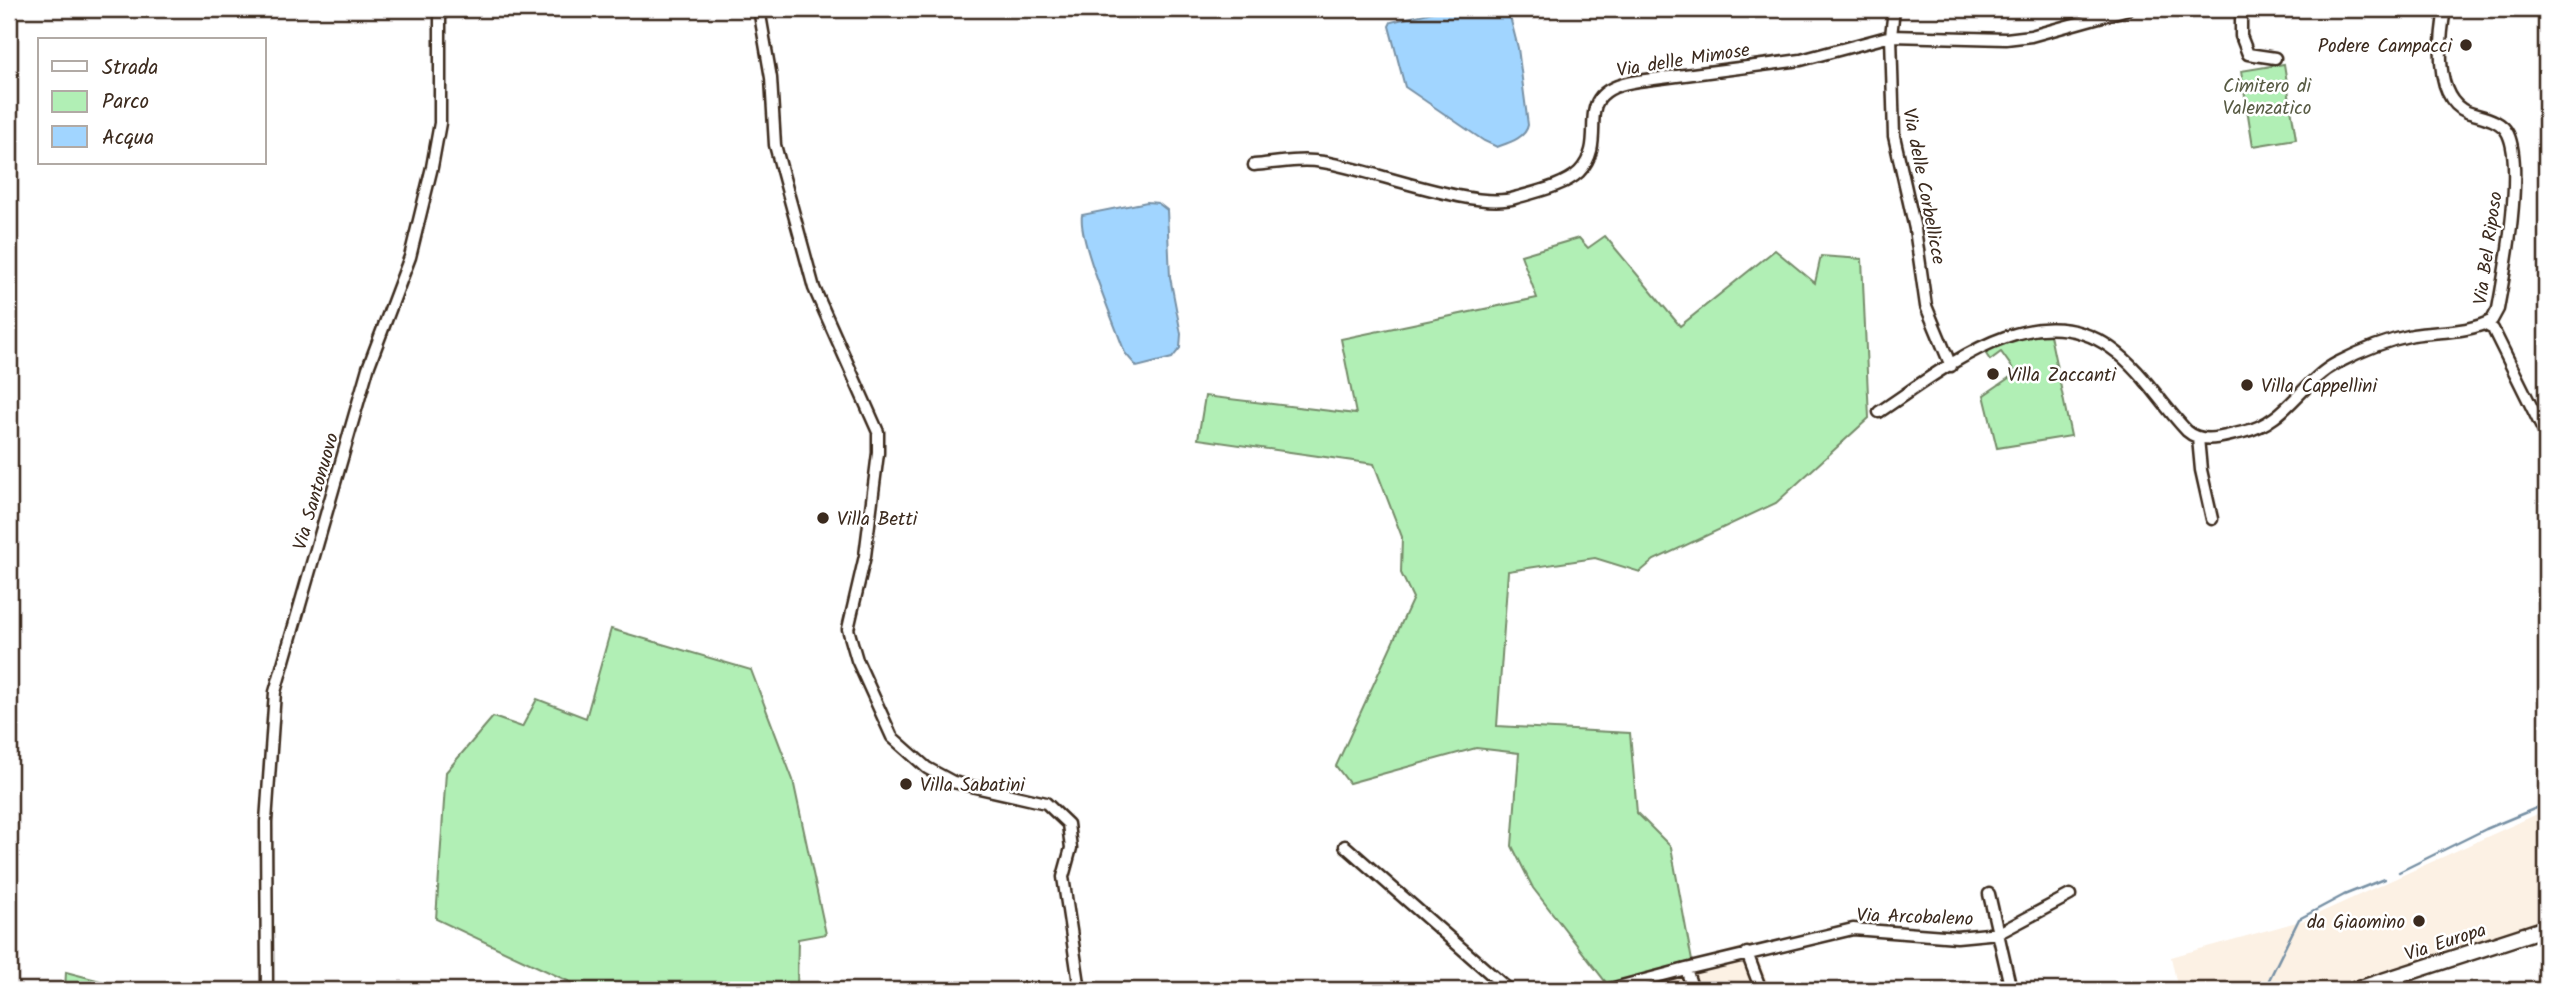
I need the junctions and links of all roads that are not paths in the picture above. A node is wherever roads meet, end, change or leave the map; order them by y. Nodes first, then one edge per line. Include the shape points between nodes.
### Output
1 (440, 9) edge
2 (760, 9) edge
3 (1894, 9) edge
4 (2128, 9) edge
5 (2241, 9) edge
6 (2445, 9) edge
7 (1892, 36) junction
8 (2276, 58) dead end
9 (1254, 165) dead end
10 (2484, 324) junction
11 (1951, 366) junction
12 (1879, 412) dead end
13 (2546, 436) edge
14 (2198, 439) junction
15 (2212, 519) dead end
16 (1345, 846) dead end
17 (1989, 894) dead end
18 (2070, 895) dead end
19 (2546, 928) edge
20 (1999, 933) junction
21 (1747, 953) junction
22 (1686, 970) junction
23 (1609, 989) edge
24 (267, 990) edge
25 (1080, 990) edge
26 (1509, 990) edge
27 (1693, 990) edge
28 (1761, 990) edge
29 (2011, 990) edge
30 (2355, 990) edge

1 - 24 street, Via Santonuovo via 440,123 432,167 410,257 368,368 275,692 266,822
2 - 25 street via 775,145 814,288 877,432 865,556 849,618 849,639 883,722 899,746 940,777 1046,803 1068,824 1070,848 1063,877
3 - 7 street, Via delle Corbellicce
4 - 7 street via 2006,39
5 - 8 street via 2241,36 2248,54
6 - 10 street, Via Bel Riposo via 2440,39 2450,95 2461,108 2504,127 2511,147 2513,196 2506,263 2497,313
7 - 9 street, Via delle Mimose via 1801,60 1610,88 1596,102 1590,148 1582,169 1565,181 1507,200 1478,199 1322,161
7 - 11 street, Via delle Corbellicce via 1894,136 1926,306
10 - 13 street via 2493,329
10 - 14 street, Via Bel Riposo via 2404,337 2345,359 2319,374 2266,425
11 - 12 street
11 - 14 street via 2008,335 2041,330 2083,333 2119,355
14 - 15 street
16 - 26 street
17 - 20 street, Via Arcobaleno
18 - 20 street, Via Arcobaleno
19 - 30 main road, Via Europa
20 - 21 street, Via Arcobaleno via 1957,937 1853,929
20 - 29 street, Via Arcobaleno
21 - 22 street, Via Arcobaleno
21 - 28 street
22 - 23 street, Via Arcobaleno
22 - 27 street

